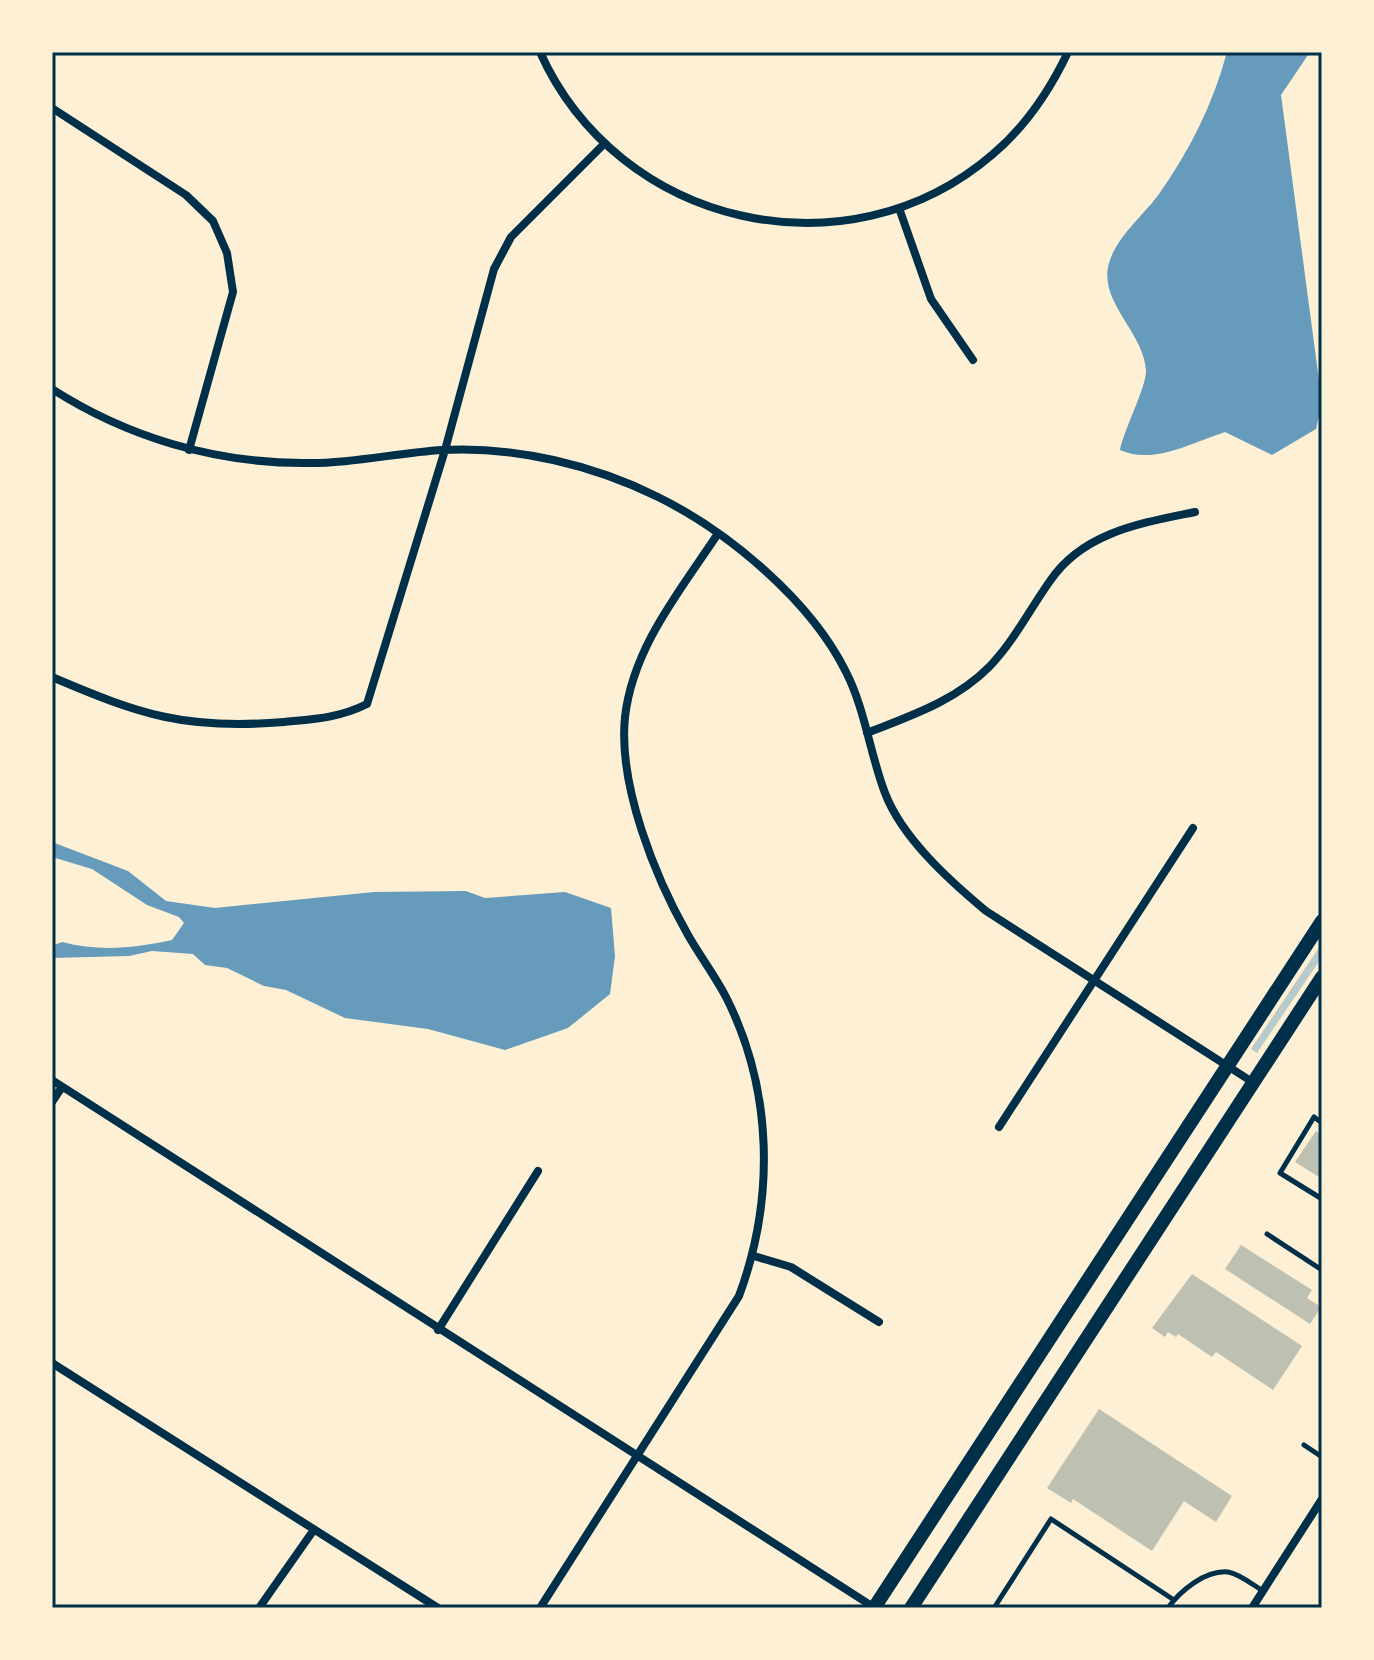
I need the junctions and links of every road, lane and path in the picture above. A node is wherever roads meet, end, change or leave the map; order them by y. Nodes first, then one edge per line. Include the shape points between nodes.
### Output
1 (540, 52) edge
2 (1068, 52) edge
3 (52, 108) edge
4 (603, 145) junction
5 (899, 208) junction
6 (973, 360) dead end
7 (52, 389) edge
8 (189, 450) junction
9 (445, 450) junction
10 (1195, 512) dead end
11 (717, 535) junction
12 (52, 677) edge
13 (867, 733) junction
14 (1193, 828) dead end
15 (1322, 921) edge
16 (1322, 977) edge
17 (1095, 980) junction
18 (1228, 1066) junction
19 (52, 1080) edge
20 (1254, 1083) junction
21 (62, 1087) junction
22 (52, 1102) edge
23 (1322, 1123) edge
24 (999, 1127) dead end
25 (538, 1171) dead end
26 (1322, 1199) edge
27 (1267, 1234) dead end
28 (754, 1256) junction
29 (1322, 1270) edge
30 (879, 1322) dead end
31 (438, 1330) junction
32 (52, 1363) edge
33 (1304, 1445) dead end
34 (637, 1455) junction
35 (1322, 1457) edge
36 (1322, 1499) edge
37 (313, 1531) junction
38 (1263, 1591) junction
39 (1174, 1600) junction
40 (259, 1608) edge
41 (438, 1608) edge
42 (540, 1608) edge
43 (874, 1608) edge
44 (911, 1608) edge
45 (994, 1608) edge
46 (1168, 1608) edge
47 (1252, 1608) edge

1 - 4 street via 569,102
2 - 5 street via 1027,120 993,155
3 - 8 street via 186,195 213,221 227,253 233,292
4 - 5 street via 668,190 757,221 843,220
4 - 9 street via 511,237 494,269
5 - 6 street via 931,299
7 - 8 street via 120,426
8 - 9 street via 306,464
9 - 11 street via 503,452 611,476 661,498
9 - 12 street via 367,704 343,716 231,726 124,708
10 - 13 street via 1129,525 1083,547 1052,577 988,668 935,707
11 - 13 street via 809,614 847,672
11 - 28 street via 653,629 625,717 629,778 643,833 664,888 726,997 752,1058 763,1117 764,1178
13 - 17 street via 886,796 918,846 986,911
14 - 17 street
15 - 18 main road
16 - 20 main road
17 - 18 street
17 - 24 street
18 - 20 street
18 - 43 main road
19 - 21 street
20 - 44 main road
21 - 22 street
21 - 31 street
23 - 26 lane via 1314,1117 1280,1173
25 - 31 street
27 - 29 lane
28 - 30 street via 791,1267
28 - 34 street via 739,1296
31 - 34 street
32 - 37 street
33 - 35 lane
34 - 42 street
34 - 43 street
36 - 38 street
37 - 40 street
37 - 41 street
38 - 39 lane via 1229,1572 1191,1584
38 - 47 street
39 - 45 lane via 1051,1519
39 - 46 lane

